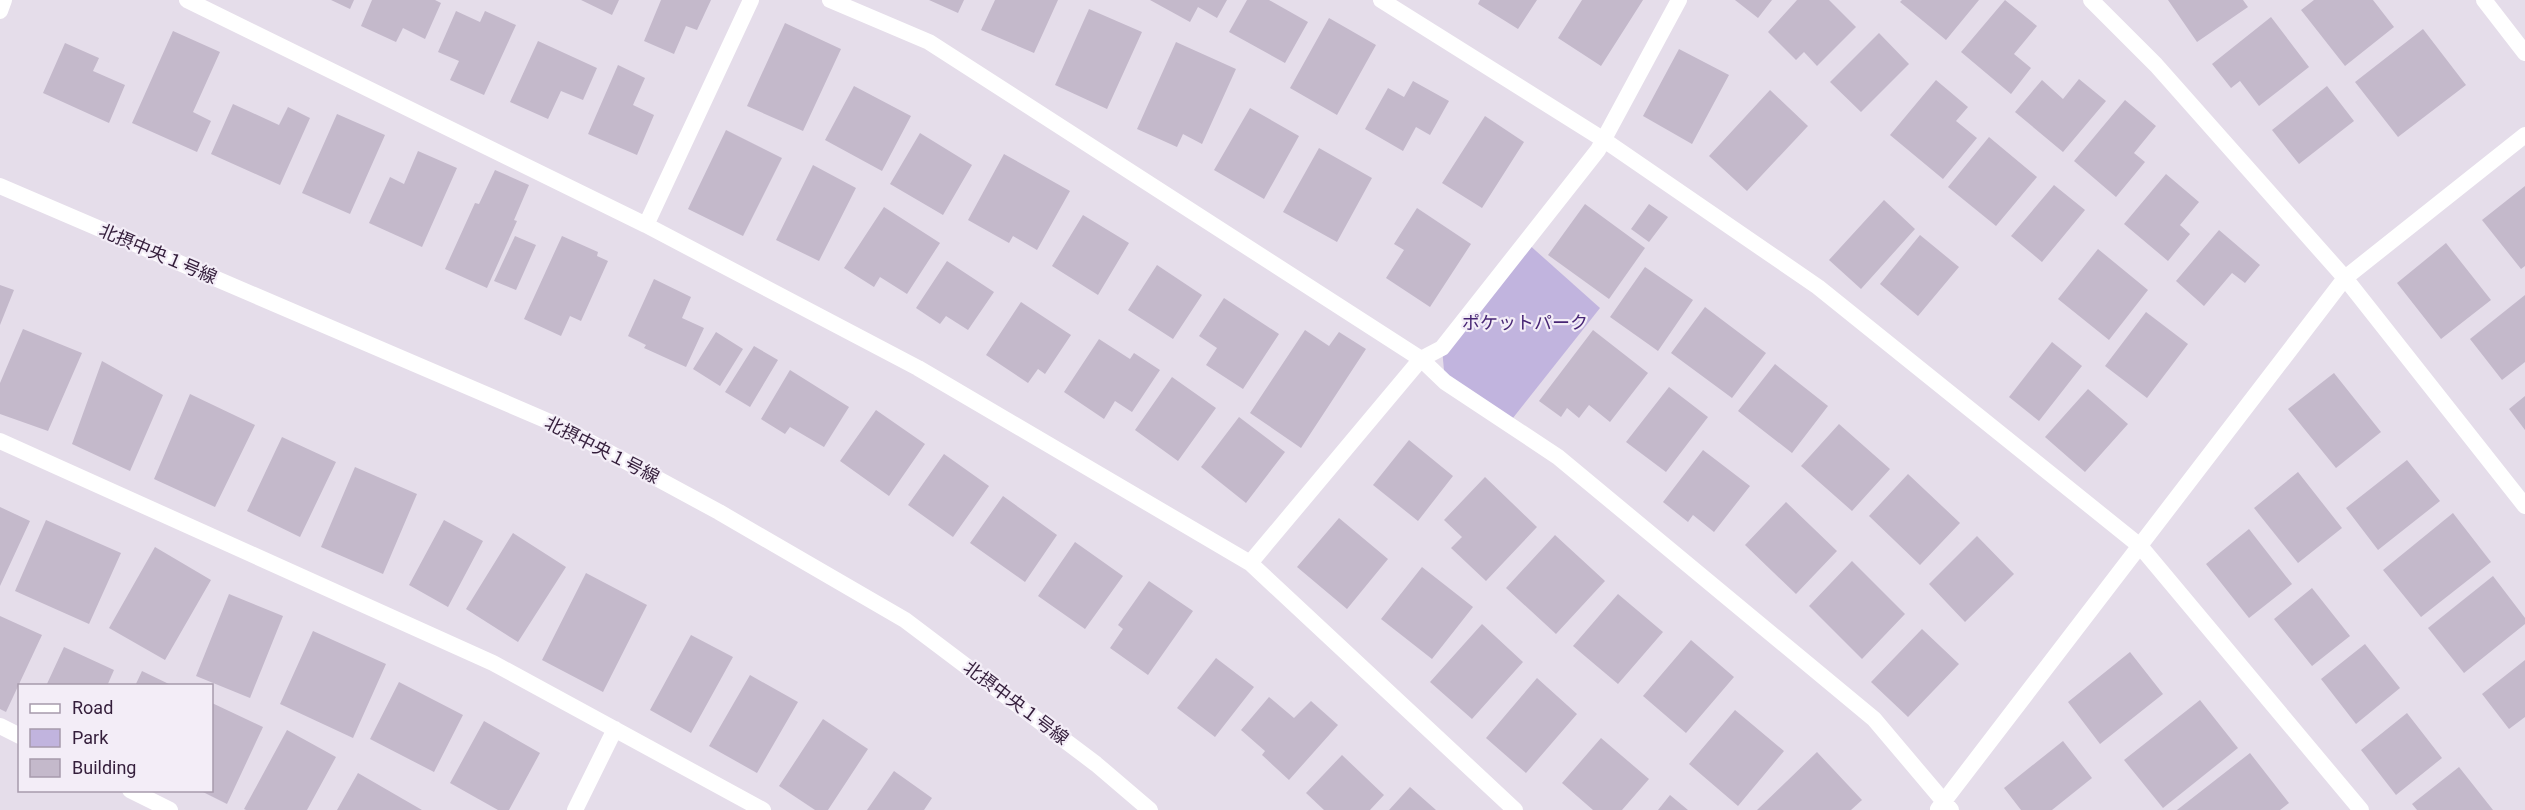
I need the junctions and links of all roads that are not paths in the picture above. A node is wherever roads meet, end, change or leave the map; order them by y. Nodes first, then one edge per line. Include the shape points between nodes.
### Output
1 (4, 0) edge
2 (187, 0) edge
3 (751, 0) edge
4 (830, 0) edge
5 (1381, 0) edge
6 (1679, 0) edge
7 (2091, 0) edge
8 (2484, 0) edge
9 (0, 11) edge
10 (2525, 53) edge
11 (2525, 135) edge
12 (1604, 140) junction
13 (0, 186) edge
14 (646, 225) junction
15 (2345, 278) junction
16 (1421, 359) junction
17 (0, 441) edge
18 (2525, 506) edge
19 (2140, 546) junction
20 (1250, 563) junction
21 (0, 726) edge
22 (615, 729) junction
23 (18, 735) edge
24 (134, 792) edge
25 (1944, 808) edge
26 (170, 810) edge
27 (575, 810) edge
28 (763, 810) edge
29 (1150, 810) edge
30 (1515, 810) edge
31 (2361, 810) edge

1 - 9 street
2 - 14 street
3 - 14 street
4 - 16 street via 929,42
5 - 12 street
6 - 12 street
7 - 15 street via 2156,65
8 - 10 street
11 - 15 street
12 - 16 street via 1443,348
12 - 19 street via 1818,287
13 - 29 street, 北摂中央１号線 via 564,428 709,506 905,620 1096,764
14 - 20 street via 918,368
15 - 18 street
15 - 19 street
16 - 20 street
16 - 25 street via 1445,382 1558,457 1874,719
17 - 22 street via 493,663
19 - 25 street
19 - 31 street
20 - 30 street
21 - 23 street
22 - 27 street
22 - 28 street
24 - 26 street

